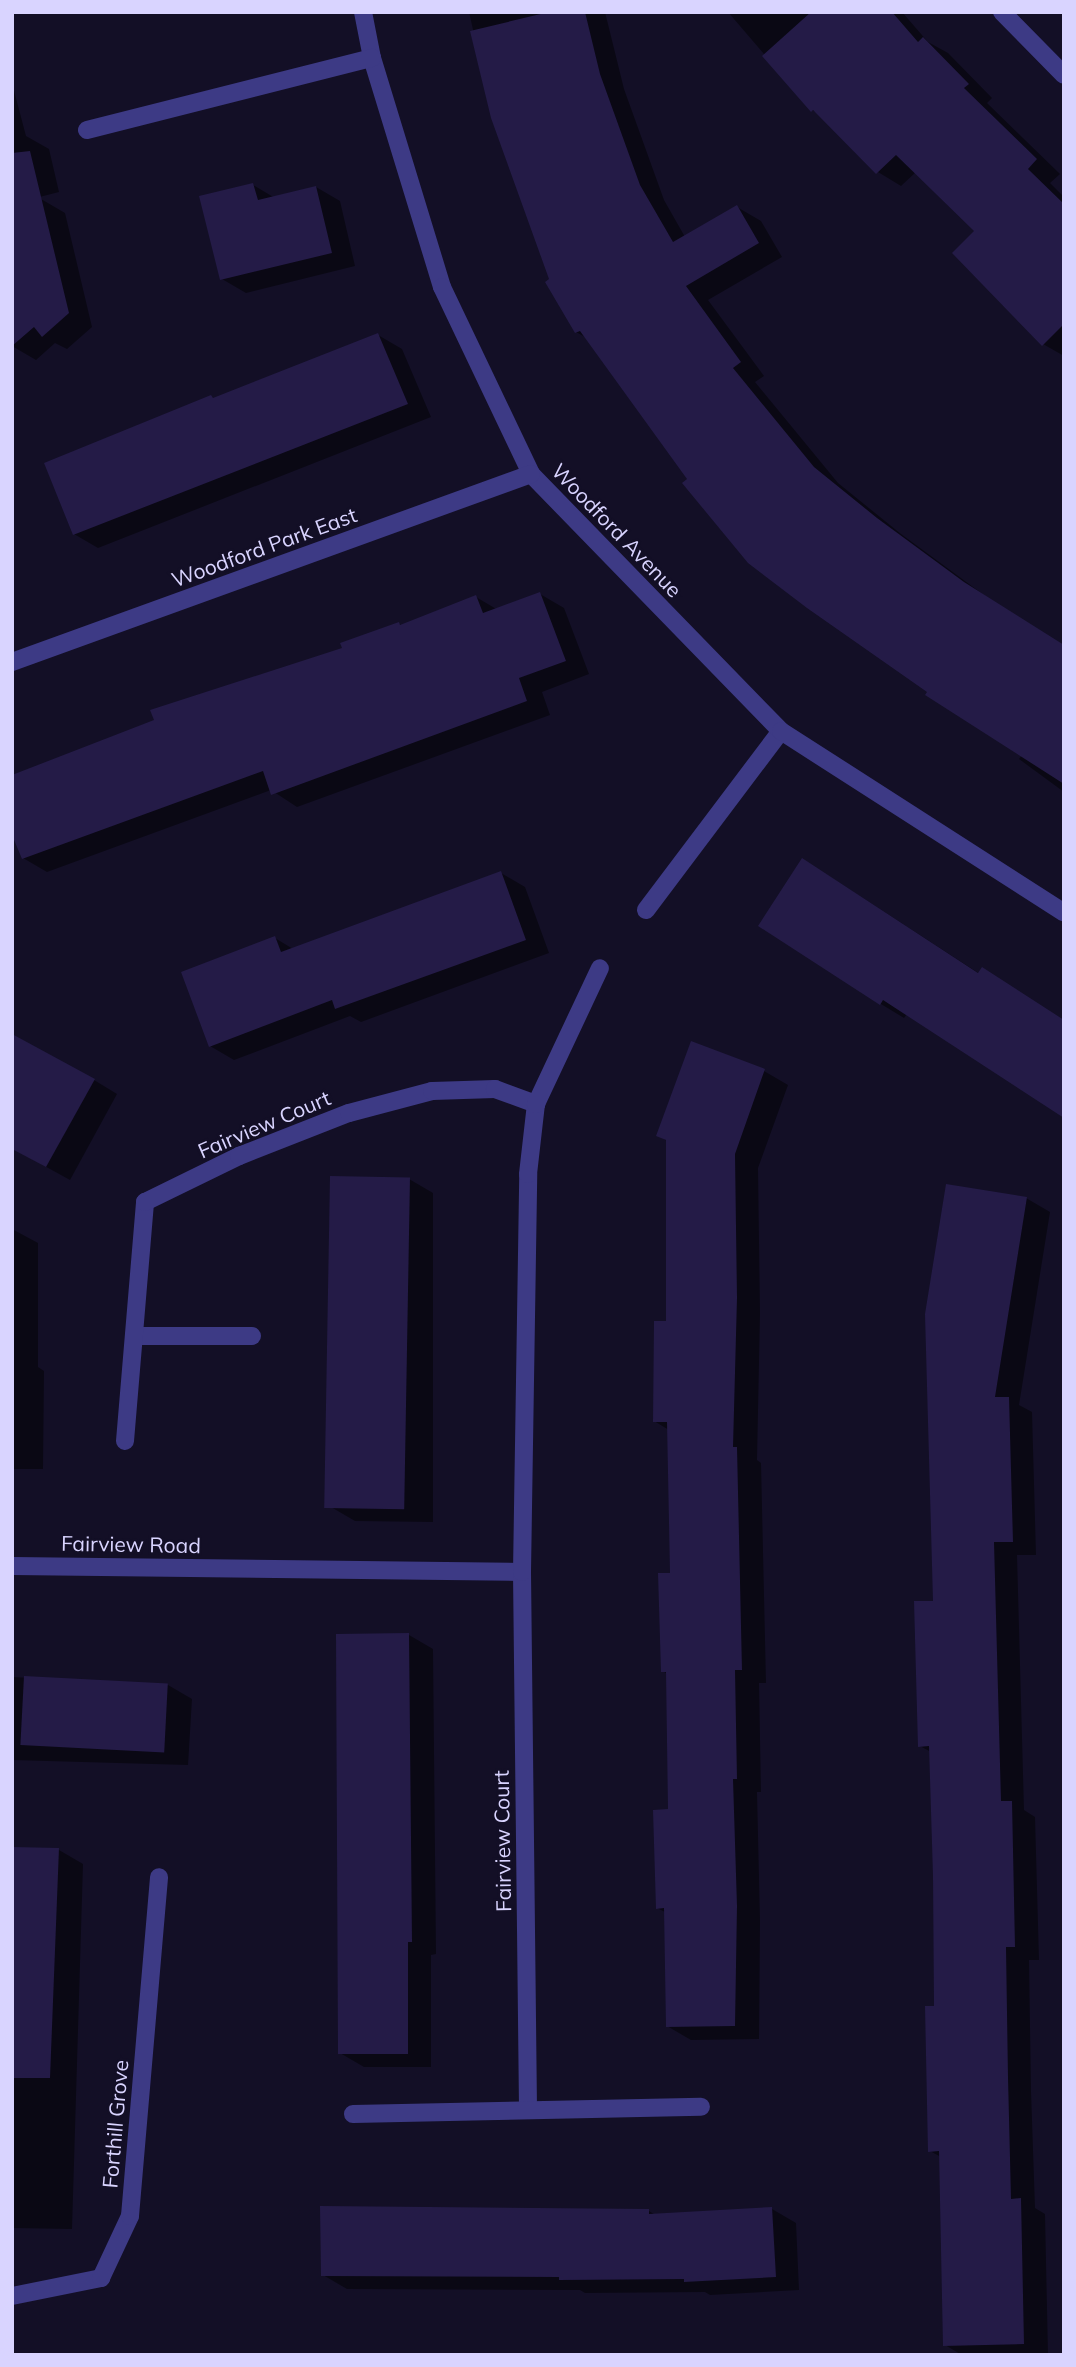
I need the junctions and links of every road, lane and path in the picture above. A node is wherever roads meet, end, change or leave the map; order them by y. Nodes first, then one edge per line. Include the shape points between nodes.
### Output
1 (363, 12) edge
2 (1002, 12) edge
3 (372, 58) junction
4 (1064, 75) edge
5 (87, 130) dead end
6 (531, 474) junction
7 (12, 662) edge
8 (781, 731) junction
9 (646, 910) dead end
10 (1064, 913) edge
11 (600, 968) dead end
12 (536, 1104) junction
13 (134, 1336) junction
14 (252, 1336) dead end
15 (125, 1441) dead end
16 (12, 1566) edge
17 (522, 1572) junction
18 (159, 1877) dead end
19 (701, 2108) dead end
20 (528, 2109) junction
21 (353, 2115) dead end
22 (12, 2296) edge

1 - 3 street, Woodford Avenue
2 - 4 street
3 - 5 street
3 - 6 street, Woodford Avenue via 442,287
6 - 7 street, Woodford Park East
6 - 8 street, Woodford Avenue
8 - 9 street
8 - 10 street, Woodford Avenue
11 - 12 street, Fairview Court
12 - 13 street, Fairview Court via 495,1089 432,1091 336,1118 239,1156 145,1202
12 - 17 street, Fairview Court via 528,1174
13 - 14 street
13 - 15 street, Fairview Court
16 - 17 street, Fairview Road
17 - 20 street, Fairview Court
18 - 22 street, Forthill Grove via 130,2216 101,2278
19 - 20 street
20 - 21 street

